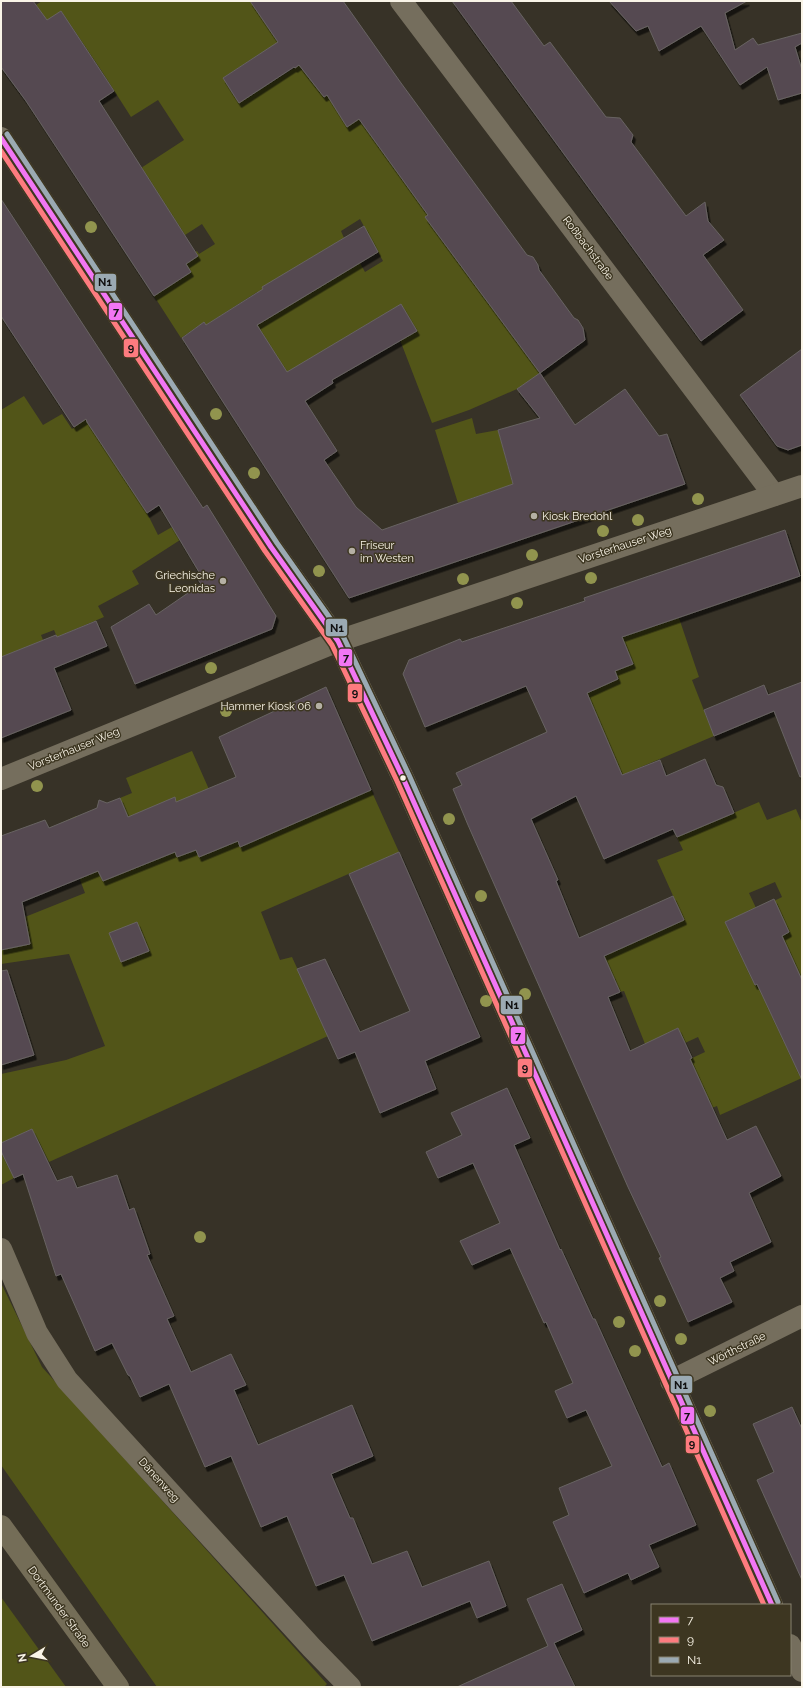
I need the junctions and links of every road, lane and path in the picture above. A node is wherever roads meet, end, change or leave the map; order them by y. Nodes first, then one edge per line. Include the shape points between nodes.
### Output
1 (401, 1) edge
2 (1, 138) edge
3 (802, 486) edge
4 (774, 495) junction
5 (338, 640) junction
6 (1, 779) edge
7 (1, 1249) edge
8 (802, 1316) edge
9 (671, 1381) junction
10 (1, 1526) edge
11 (772, 1604) edge
12 (791, 1647) edge
13 (802, 1672) edge
14 (118, 1687) edge
15 (350, 1687) edge

1 - 4 street, Roßbachstraße
2 - 5 street via 271,547
3 - 4 street, Vorsterhauser Weg
4 - 5 street, Vorsterhauser Weg
5 - 6 street, Vorsterhauser Weg
5 - 9 street via 403,778
7 - 15 street, Dänenweg via 37,1334 67,1380
8 - 9 street, Wörthstraße
9 - 11 street
10 - 14 main road, Dortmunder Straße
12 - 13 street

